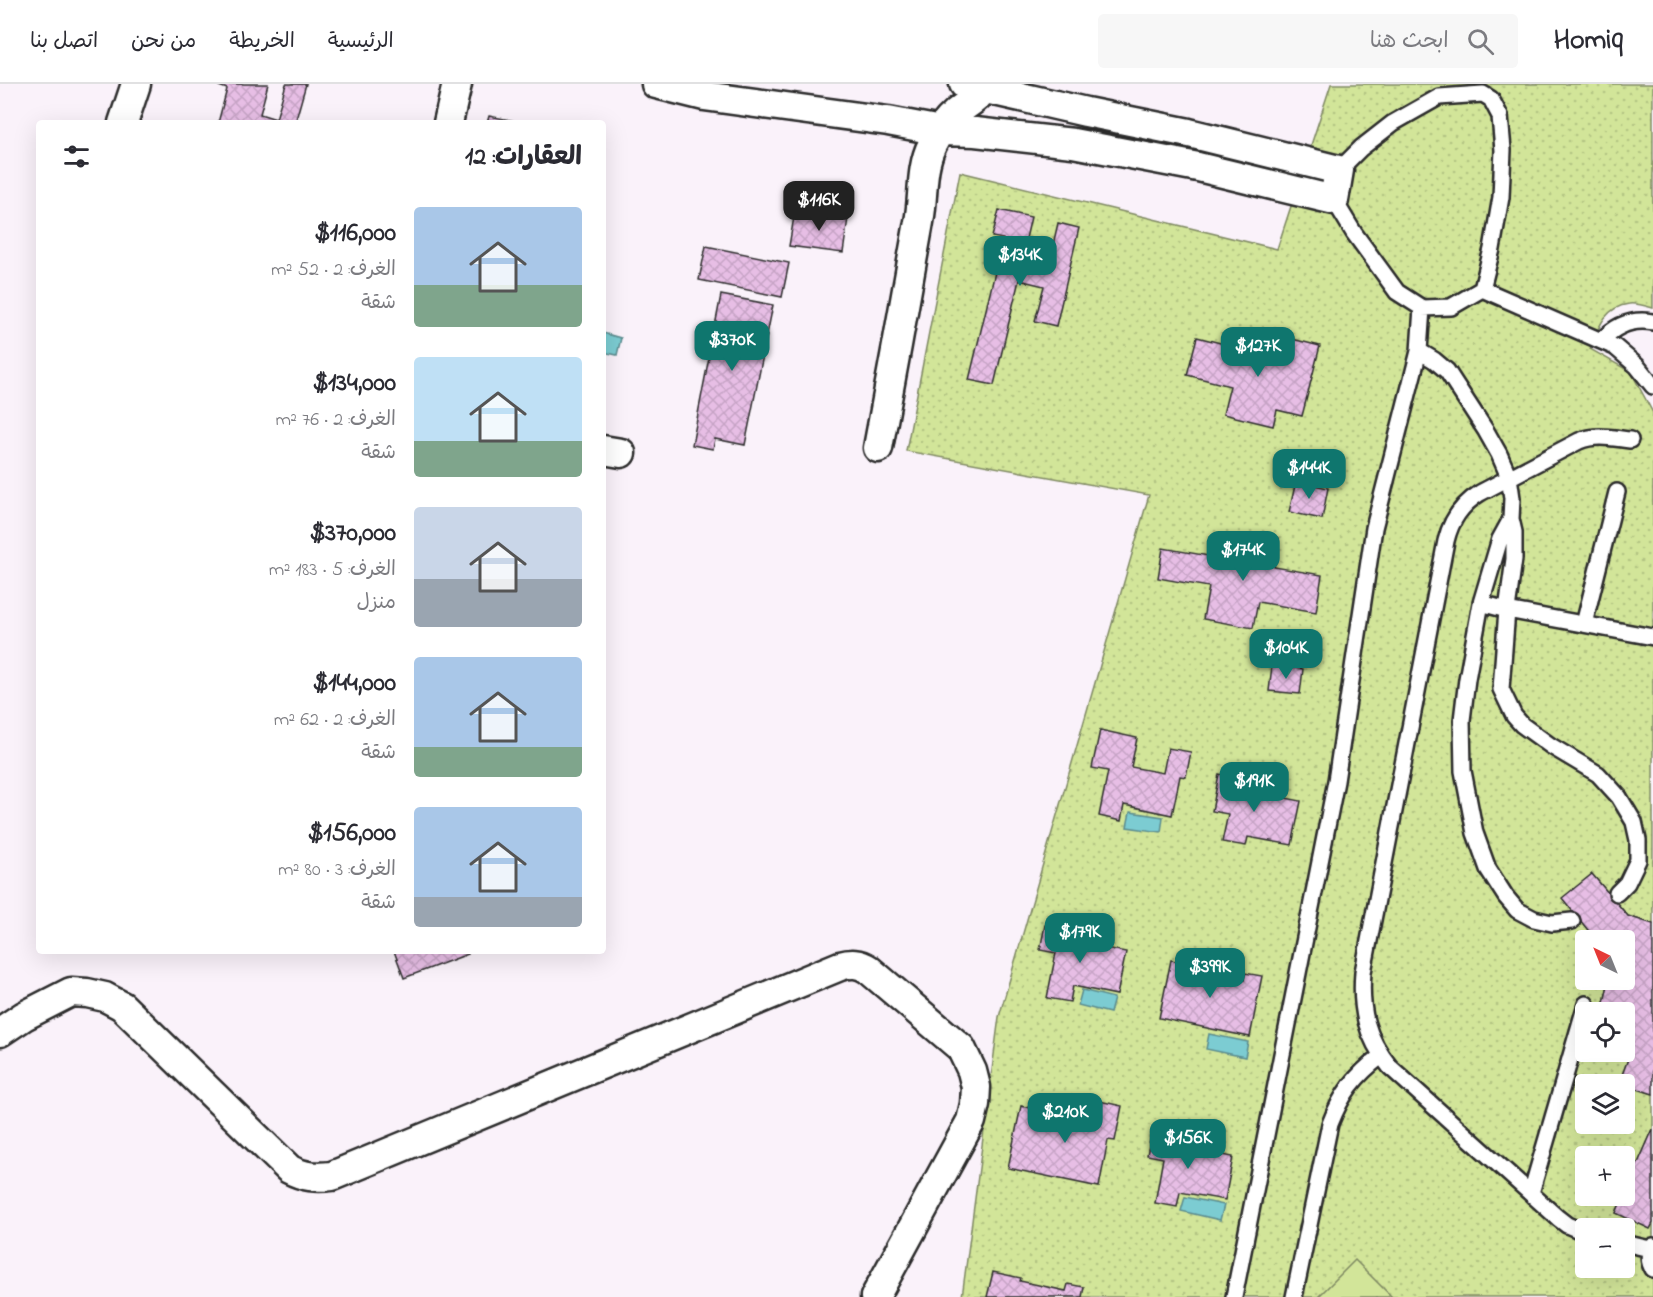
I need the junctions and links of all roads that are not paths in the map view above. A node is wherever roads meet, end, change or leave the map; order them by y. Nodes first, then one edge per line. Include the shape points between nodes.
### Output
1 (136, 84) edge
2 (457, 84) edge
3 (656, 84) edge
4 (978, 86) edge
5 (1487, 89) edge
6 (124, 120) edge
7 (449, 120) edge
8 (941, 131) junction
9 (1339, 170) junction
10 (1334, 200) junction
11 (1482, 288) junction
12 (1422, 308) junction
13 (1653, 322) edge
14 (1602, 340) junction
15 (1419, 351) junction
16 (1653, 386) edge
17 (1630, 440) dead end
18 (878, 448) dead end
19 (1509, 477) junction
20 (1617, 492) dead end
21 (1511, 519) junction
22 (1481, 603) junction
23 (1507, 610) junction
24 (1584, 624) junction
25 (1653, 637) edge
26 (1617, 893) dead end
27 (1572, 921) dead end
28 (0, 1032) edge
29 (1575, 1042) edge
30 (1381, 1056) junction
31 (1531, 1193) junction
32 (1575, 1228) edge
33 (1635, 1245) edge
34 (1652, 1247) edge
35 (1653, 1269) edge
36 (875, 1297) edge
37 (1234, 1297) edge
38 (1294, 1297) edge

1 - 6 street
2 - 7 street
3 - 8 street via 704,96
4 - 8 street via 971,102
4 - 9 street
5 - 9 lane via 1439,97 1393,123
5 - 11 lane via 1500,116 1503,150 1501,197
8 - 10 street via 1073,143 1198,167
8 - 18 street via 925,165 921,211
9 - 10 street
10 - 12 lane via 1397,292
11 - 12 lane via 1451,307
11 - 14 lane
12 - 15 lane
13 - 14 lane via 1621,325
14 - 16 lane via 1626,356
15 - 19 lane via 1447,371
15 - 37 lane via 1374,528 1336,781
17 - 19 lane via 1588,438
19 - 21 lane
19 - 30 lane via 1470,499 1454,518 1447,535 1363,972 1362,1007
20 - 24 lane
21 - 22 lane via 1500,538
21 - 23 lane via 1514,559
22 - 23 lane
22 - 27 lane via 1462,720 1463,771 1475,832 1488,869 1517,910 1552,923
23 - 24 lane
23 - 26 lane via 1501,689 1514,716 1551,746 1598,774 1634,822 1638,860 1627,883
24 - 25 lane
28 - 36 street via 71,992 105,997 122,1006 289,1169 320,1178 840,966 862,965 961,1048 976,1087 971,1121
29 - 31 lane
30 - 31 lane
30 - 38 lane via 1349,1085 1330,1124
31 - 32 lane
33 - 34 lane
34 - 35 lane via 1649,1258

